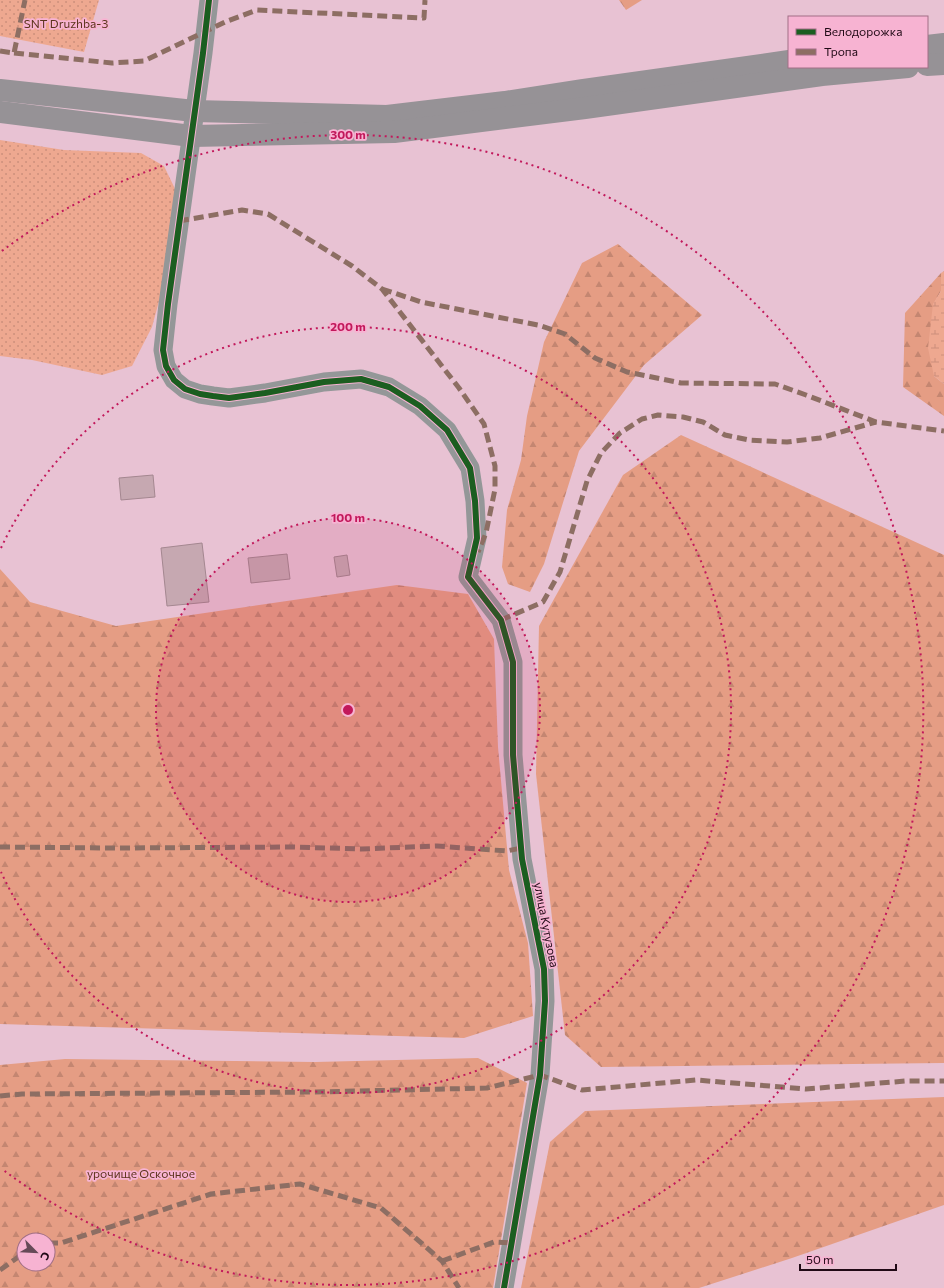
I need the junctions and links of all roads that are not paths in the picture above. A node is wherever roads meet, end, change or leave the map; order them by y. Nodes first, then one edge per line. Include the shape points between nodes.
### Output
1 (209, 0) edge
2 (944, 44) edge
3 (928, 46) edge
4 (788, 61) edge
5 (944, 64) edge
6 (928, 65) edge
7 (897, 68) edge
8 (0, 90) edge
9 (194, 111) junction
10 (0, 112) edge
11 (191, 136) junction
12 (504, 1288) edge

1 - 9 street
2 - 3 main road
4 - 9 main road via 505,102 388,116
5 - 6 main road
7 - 11 main road via 822,75 394,132
8 - 9 main road
9 - 11 street
10 - 11 main road
11 - 12 street, улица Кутузова via 163,350 166,366 174,380 185,389 200,394 229,398 324,382 362,379 389,387 420,406 447,430 470,468 477,538 468,577 501,620 513,662 513,755 522,859 544,969 545,1001 540,1075

